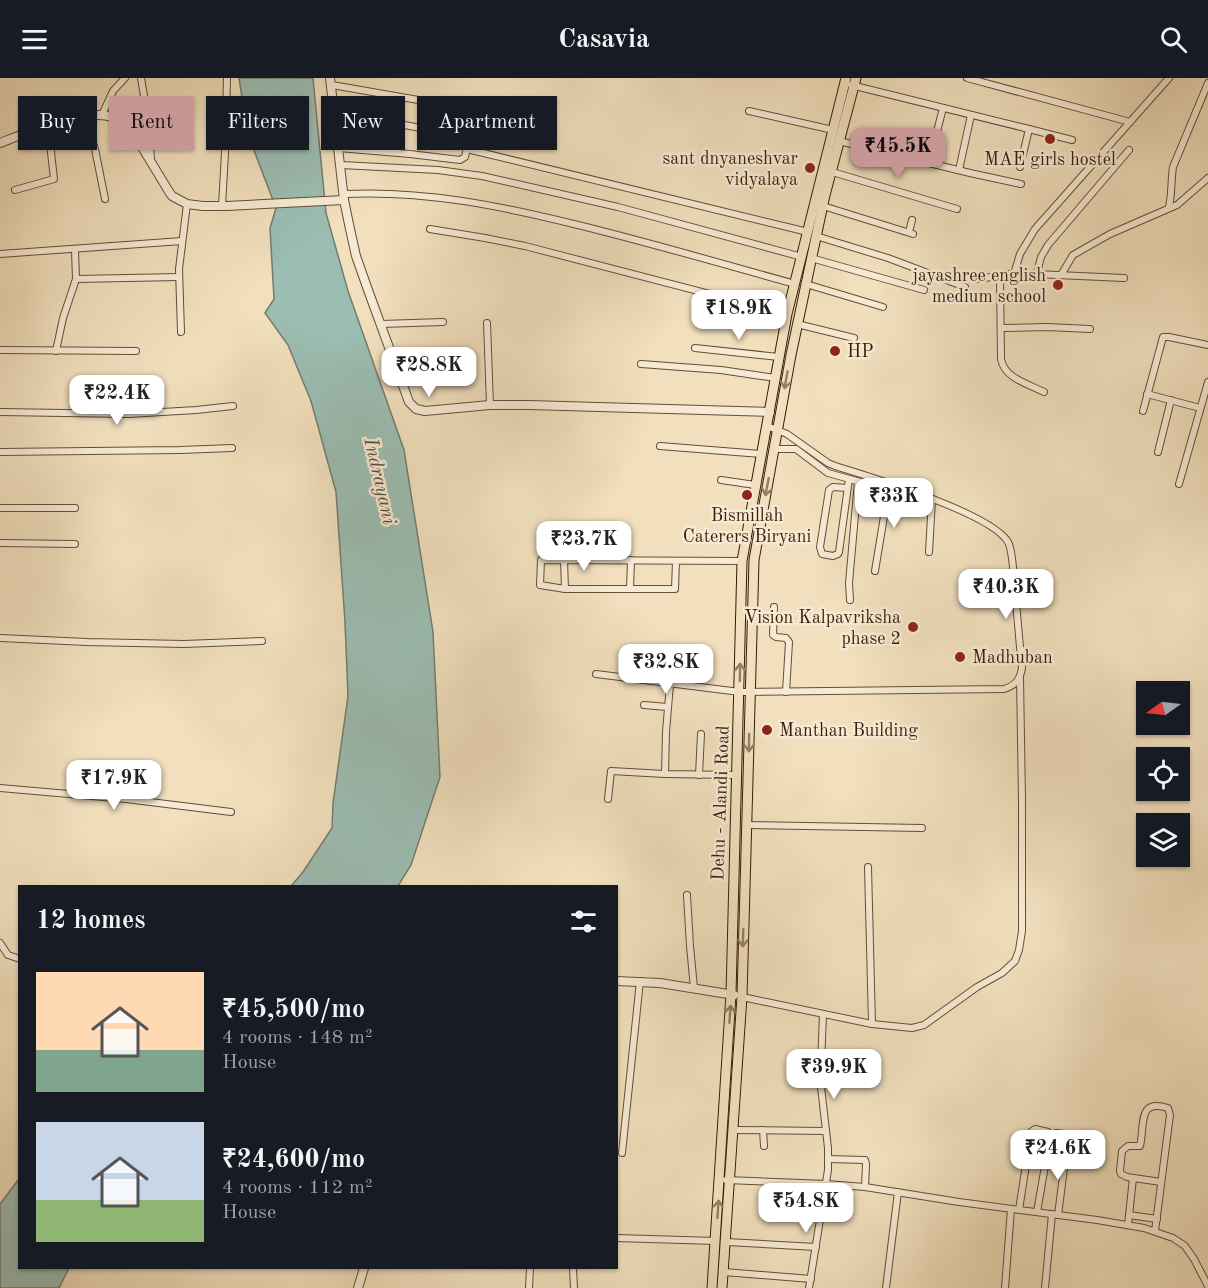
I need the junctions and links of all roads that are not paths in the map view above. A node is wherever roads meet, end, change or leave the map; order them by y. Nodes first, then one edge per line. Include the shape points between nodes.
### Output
1 (125, 78) edge
2 (141, 78) edge
3 (227, 78) edge
4 (967, 78) edge
5 (1169, 78) edge
6 (1204, 78) edge
7 (331, 81) edge
8 (850, 81) edge
9 (1208, 82) edge
10 (333, 96) edge
11 (417, 99) edge
12 (942, 108) junction
13 (749, 111) dead end
14 (97, 115) edge
15 (102, 115) junction
16 (971, 115) junction
17 (1130, 122) junction
18 (1029, 129) junction
19 (833, 130) junction
20 (18, 137) edge
21 (1072, 140) dead end
22 (839, 141) junction
23 (0, 143) edge
24 (934, 143) dead end
25 (51, 150) edge
26 (95, 150) edge
27 (339, 150) edge
28 (363, 150) edge
29 (467, 150) edge
30 (471, 150) edge
31 (1129, 150) dead end
32 (151, 163) junction
33 (341, 165) junction
34 (1020, 167) dead end
35 (827, 170) junction
36 (959, 170) junction
37 (1208, 178) edge
38 (1021, 184) dead end
39 (15, 190) dead end
40 (341, 198) junction
41 (105, 199) dead end
42 (187, 204) junction
43 (224, 206) junction
44 (823, 206) junction
45 (1169, 207) junction
46 (957, 209) dead end
47 (912, 220) dead end
48 (430, 229) dead end
49 (812, 234) junction
50 (182, 241) junction
51 (75, 250) junction
52 (0, 254) edge
53 (807, 258) junction
54 (1014, 274) junction
55 (1035, 274) junction
56 (1060, 275) junction
57 (1002, 276) junction
58 (179, 277) junction
59 (1124, 278) dead end
60 (76, 279) junction
61 (979, 279) dead end
62 (795, 284) junction
63 (806, 284) junction
64 (965, 287) dead end
65 (924, 290) dead end
66 (883, 308) dead end
67 (788, 314) junction
68 (443, 322) dead end
69 (488, 323) dead end
70 (381, 324) junction
71 (797, 324) junction
72 (1001, 328) junction
73 (1090, 329) dead end
74 (181, 332) dead end
75 (854, 338) dead end
76 (1208, 345) edge
77 (695, 348) dead end
78 (0, 350) edge
79 (56, 351) junction
80 (136, 351) dead end
81 (779, 357) junction
82 (641, 364) dead end
83 (775, 378) junction
84 (1208, 382) edge
85 (1044, 392) dead end
86 (1147, 394) junction
87 (1171, 400) junction
88 (490, 405) junction
89 (233, 406) dead end
90 (1200, 408) junction
91 (1143, 411) dead end
92 (0, 412) edge
93 (770, 412) junction
94 (767, 426) junction
95 (778, 429) junction
96 (660, 446) dead end
97 (232, 448) dead end
98 (774, 449) junction
99 (0, 452) edge
100 (1158, 452) dead end
101 (761, 454) junction
102 (849, 479) junction
103 (721, 480) dead end
104 (858, 482) junction
105 (1179, 484) dead end
106 (755, 485) junction
107 (889, 486) junction
108 (847, 488) junction
109 (932, 499) junction
110 (0, 508) edge
111 (75, 508) dead end
112 (0, 543) edge
113 (75, 544) dead end
114 (929, 552) dead end
115 (564, 560) junction
116 (630, 560) junction
117 (676, 561) junction
118 (742, 561) junction
119 (875, 571) dead end
120 (565, 589) junction
121 (630, 589) junction
122 (849, 600) dead end
123 (774, 607) dead end
124 (0, 638) edge
125 (262, 641) dead end
126 (596, 674) dead end
127 (1020, 675) junction
128 (670, 684) junction
129 (786, 692) junction
130 (745, 693) junction
131 (644, 705) dead end
132 (668, 707) junction
133 (701, 734) dead end
134 (665, 774) junction
135 (699, 775) junction
136 (737, 775) junction
137 (0, 788) edge
138 (608, 799) dead end
139 (231, 812) dead end
140 (747, 825) junction
141 (922, 828) dead end
142 (868, 867) dead end
143 (687, 895) dead end
144 (0, 943) edge
145 (18, 958) edge
146 (618, 981) edge
147 (640, 981) junction
148 (694, 988) junction
149 (731, 994) junction
150 (742, 997) junction
151 (824, 1014) junction
152 (872, 1024) junction
153 (734, 1130) junction
154 (763, 1130) junction
155 (826, 1131) junction
156 (764, 1146) dead end
157 (622, 1153) dead end
158 (828, 1158) junction
159 (1134, 1178) junction
160 (720, 1180) junction
161 (730, 1181) junction
162 (1161, 1182) junction
163 (826, 1184) junction
164 (865, 1187) junction
165 (898, 1192) junction
166 (1011, 1209) junction
167 (1019, 1210) junction
168 (1039, 1212) junction
169 (1055, 1214) junction
170 (1130, 1215) junction
171 (1157, 1219) junction
172 (1128, 1225) junction
173 (1155, 1231) junction
174 (618, 1238) edge
175 (721, 1241) junction
176 (816, 1247) junction
177 (364, 1269) edge
178 (530, 1269) edge
179 (573, 1269) edge
180 (724, 1272) junction
181 (811, 1279) junction
182 (1208, 1286) edge
183 (358, 1288) edge
184 (529, 1288) edge
185 (573, 1288) edge
186 (712, 1288) edge
187 (722, 1288) edge
188 (809, 1288) edge
189 (886, 1288) edge
190 (1005, 1288) edge
191 (1045, 1288) edge

1 - 15 street via 113,90
2 - 32 street
3 - 43 street
4 - 17 street
5 - 17 street
6 - 9 street
7 - 10 street
7 - 11 street
8 - 12 street
8 - 19 main road, Dehu - Alandi Road
8 - 22 main road, Dehu - Alandi Road
9 - 45 street via 1173,167
12 - 16 street
12 - 24 street
13 - 19 street
14 - 15 street
15 - 32 street via 128,128
16 - 18 street
16 - 36 street
17 - 54 street via 1035,229 1020,254
18 - 21 street
18 - 34 street
19 - 35 main road, Dehu - Alandi Road
20 - 23 street
22 - 35 main road, Dehu - Alandi Road
22 - 36 street
25 - 39 street via 54,179
26 - 41 street
27 - 33 street
28 - 29 street via 460,160
30 - 49 street
31 - 55 street via 1048,245
32 - 42 street via 172,196
33 - 40 street
33 - 53 street via 482,176 618,207
35 - 44 main road, Dehu - Alandi Road
35 - 46 street
35 - 49 main road, Dehu - Alandi Road
36 - 38 street
37 - 45 street via 1184,200
40 - 43 street
40 - 62 street via 406,194 494,205
40 - 70 street via 356,256
42 - 43 street
42 - 50 street
44 - 47 street via 911,233
44 - 49 main road, Dehu - Alandi Road
45 - 56 street via 1073,255
48 - 67 street via 525,246
49 - 53 main road, Dehu - Alandi Road
49 - 64 street
50 - 51 street
50 - 58 street
51 - 52 street
51 - 60 street
53 - 62 main road, Dehu - Alandi Road
53 - 63 main road, Dehu - Alandi Road
53 - 65 street
54 - 55 street
54 - 57 street
55 - 56 street
56 - 59 street
57 - 61 street
57 - 72 street
58 - 60 street
58 - 74 street
60 - 79 street
62 - 67 main road, Dehu - Alandi Road
63 - 66 street
63 - 71 main road, Dehu - Alandi Road
67 - 81 main road, Dehu - Alandi Road
68 - 70 street
69 - 88 street
70 - 88 street via 409,402 416,409
71 - 75 street
71 -> 95 main road, Dehu - Alandi Road
72 - 73 street
72 - 85 street via 1005,370
76 - 86 street via 1163,338
77 - 81 street
78 - 79 street
79 - 80 street
81 - 83 main road, Dehu - Alandi Road
82 - 83 street
83 - 93 main road, Dehu - Alandi Road
84 - 90 street
86 - 87 street
86 - 91 street
87 - 90 street
87 - 100 street
88 - 93 street
89 - 92 street via 129,414
90 - 105 street
93 - 94 main road, Dehu - Alandi Road
94 - 95 street
94 - 101 main road, Dehu - Alandi Road
95 - 98 main road, Dehu - Alandi Road
95 - 107 street via 828,463
96 - 101 street
97 - 99 street
98 - 102 street via 796,449 828,473
98 -> 130 main road, Dehu - Alandi Road via 754,560
101 - 106 main road, Dehu - Alandi Road
102 - 104 street
102 - 108 street
103 - 106 street
104 - 107 street
104 - 122 street
106 - 118 main road, Dehu - Alandi Road
107 - 109 street
107 - 119 street
108 - 108 street via 829,490 822,554 833,556 839,552
109 - 114 street
109 - 127 street via 995,529 1008,542
110 - 111 street
112 - 113 street
115 - 116 street
115 - 120 street
115 - 120 street via 541,560 540,585
116 - 117 street
116 - 121 street
117 - 118 street
117 - 121 street via 675,589
130 -> 118 main road, Dehu - Alandi Road
120 - 121 street
123 - 129 street via 773,635 789,642
124 - 125 street via 184,644
126 - 128 street
127 - 129 street via 1012,687 1004,689
127 - 152 street via 1022,931 1015,961 1002,974 924,1025 902,1028
128 - 130 street
128 - 132 street
129 - 130 street
130 - 136 main road, Dehu - Alandi Road
130 -> 140 main road, Dehu - Alandi Road
131 - 132 street
132 - 134 street
133 - 135 street
134 - 135 street
134 - 138 street via 611,771
135 - 136 street
136 - 149 main road, Dehu - Alandi Road
137 - 139 street
140 - 141 street
140 -> 150 main road, Dehu - Alandi Road
142 - 152 street
143 - 148 street
144 - 145 street via 8,955
146 - 147 street
147 - 148 street
147 - 157 street
148 - 149 street
149 - 150 street
160 -> 149 main road, Dehu - Alandi Road
150 - 151 street
150 - 153 main road, Dehu - Alandi Road
151 - 152 street
151 - 155 street via 821,1076
153 - 154 street
153 - 161 main road, Dehu - Alandi Road
154 - 155 street
154 - 156 street
155 - 158 street
158 - 163 street
158 - 164 street via 865,1160
159 - 162 street
159 - 162 street via 1121,1174 1122,1151 1128,1146 1140,1146 1146,1109 1166,1107 1170,1115
159 - 170 street
160 - 161 street
175 -> 160 main road, Dehu - Alandi Road
161 - 163 street
161 - 175 main road, Dehu - Alandi Road
162 - 171 street
163 - 164 street
163 - 176 street
164 - 165 street
165 - 166 street
165 - 189 street
166 - 167 street
166 - 190 street
167 - 168 street
167 - 168 street via 1031,1131 1035,1129 1048,1132 1050,1137
168 - 169 street
168 - 169 street via 1052,1136 1065,1134 1068,1137
169 - 172 street
169 - 191 street
170 - 171 street
170 - 172 street
171 - 173 street
172 - 173 street
173 - 182 street via 1185,1246
174 - 175 street
175 - 176 street
175 - 180 main road, Dehu - Alandi Road
175 - 186 main road, Dehu - Alandi Road
176 - 181 street
177 - 183 street
178 - 184 street
179 - 185 street
180 - 181 street
180 - 187 main road, Dehu - Alandi Road
181 - 188 street

